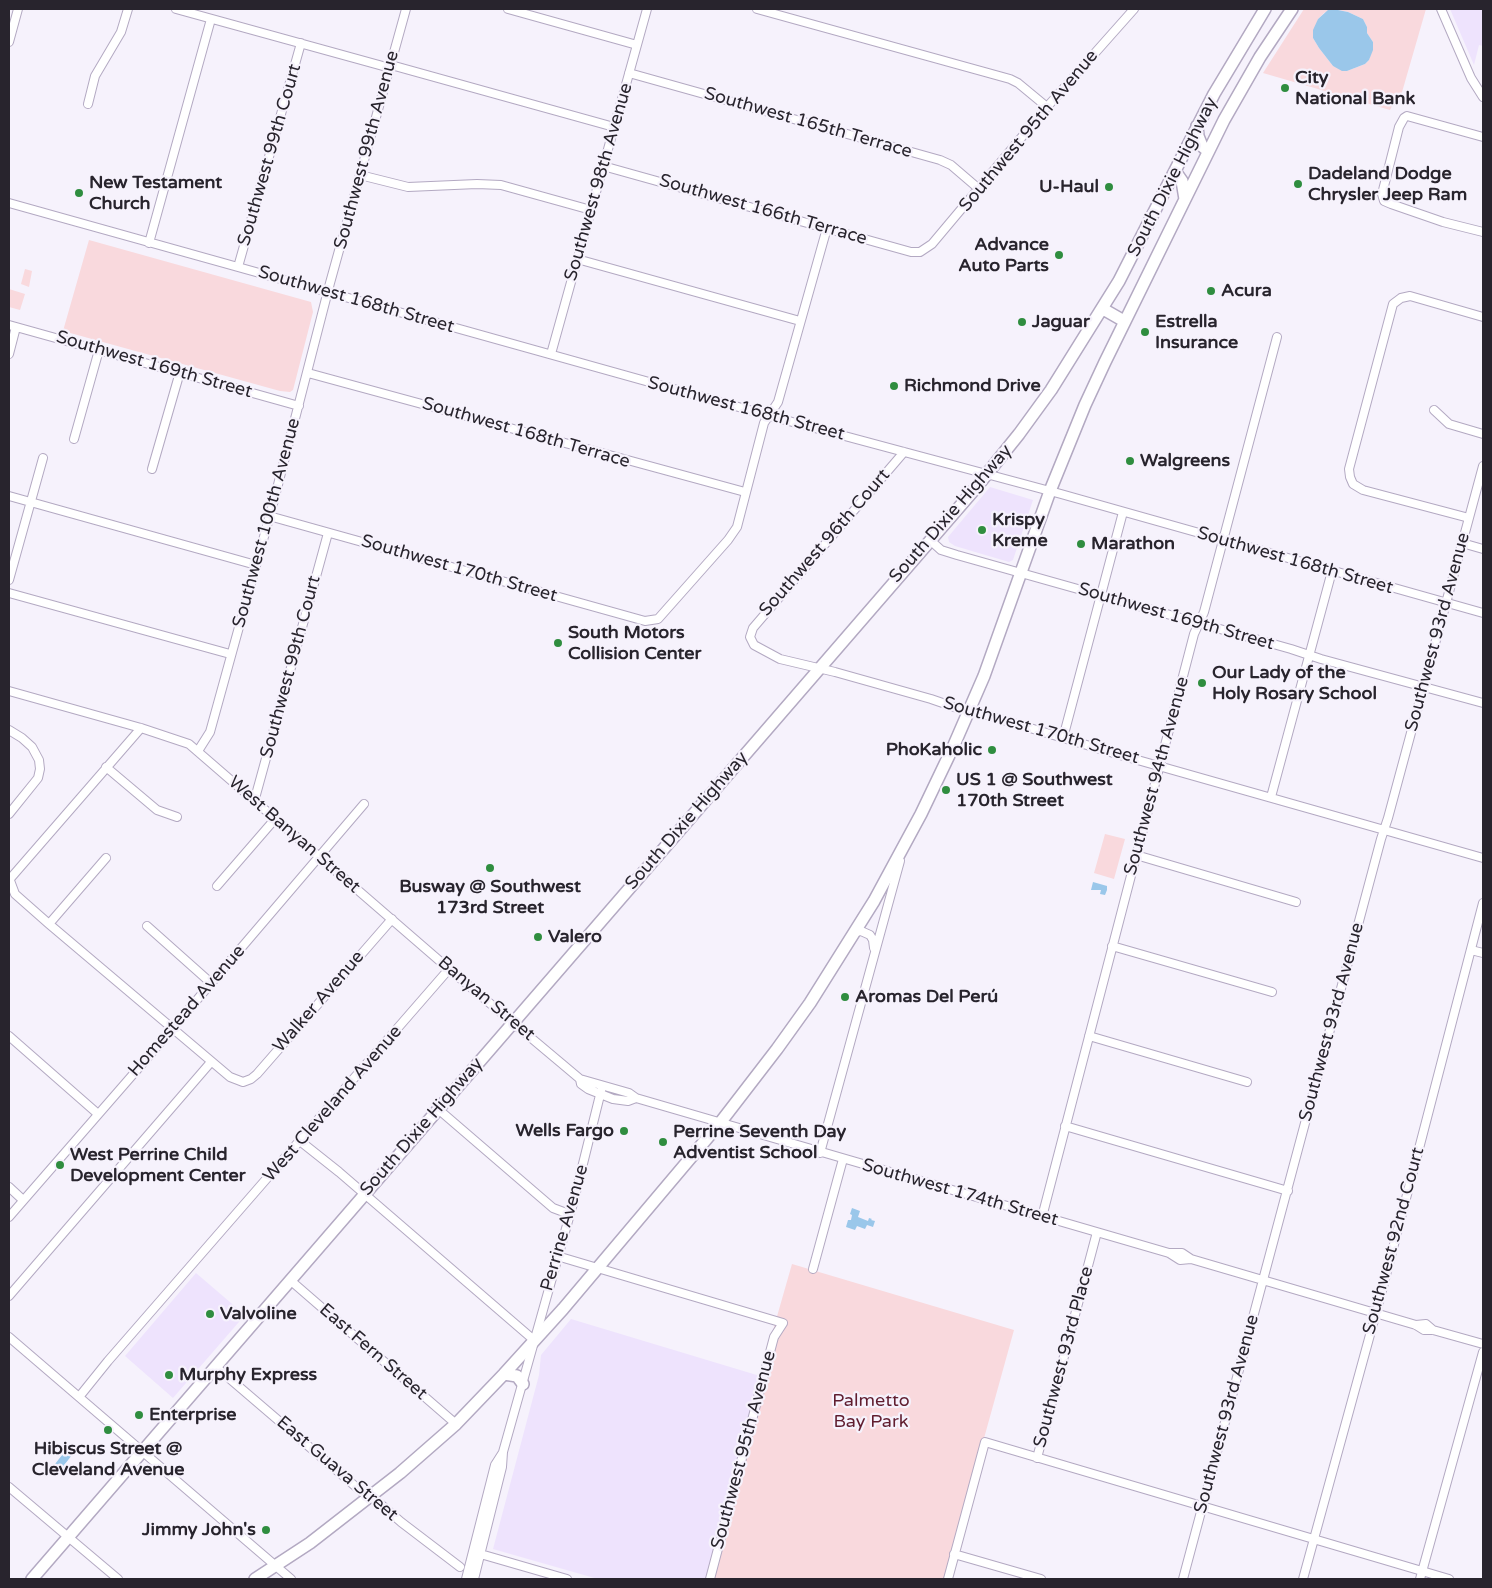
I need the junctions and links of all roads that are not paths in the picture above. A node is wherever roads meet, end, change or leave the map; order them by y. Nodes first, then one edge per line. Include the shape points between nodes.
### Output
1 (18, 9) edge
2 (128, 9) edge
3 (176, 9) edge
4 (406, 9) edge
5 (508, 9) edge
6 (647, 9) edge
7 (757, 9) edge
8 (1134, 9) edge
9 (1265, 9) edge
10 (1292, 9) edge
11 (1442, 9) edge
12 (211, 19) junction
13 (9, 42) edge
14 (301, 43) junction
15 (637, 45) junction
16 (390, 67) junction
17 (629, 73) junction
18 (1483, 97) edge
19 (88, 104) dead end
20 (1048, 107) junction
21 (1197, 126) junction
22 (614, 127) junction
23 (1483, 137) edge
24 (1208, 151) junction
25 (603, 166) junction
26 (1175, 170) junction
27 (360, 175) junction
28 (979, 190) junction
29 (1185, 199) junction
30 (9, 203) edge
31 (591, 210) junction
32 (827, 228) junction
33 (1483, 232) edge
34 (149, 243) junction
35 (923, 251) joint
36 (578, 259) junction
37 (238, 267) junction
38 (328, 292) junction
39 (1103, 309) junction
40 (1483, 317) edge
41 (800, 321) junction
42 (1124, 321) junction
43 (13, 326) edge
44 (1278, 338) dead end
45 (99, 350) junction
46 (9, 354) edge
47 (551, 354) junction
48 (180, 372) junction
49 (308, 373) junction
50 (299, 406) junction
51 (1434, 410) dead end
52 (769, 416) junction
53 (1483, 434) edge
54 (74, 439) dead end
55 (904, 452) junction
56 (43, 458) dead end
57 (1483, 466) edge
58 (152, 469) dead end
59 (987, 474) junction
60 (1050, 491) junction
61 (745, 492) junction
62 (9, 496) edge
63 (30, 502) junction
64 (1123, 512) junction
65 (269, 516) junction
66 (1469, 518) junction
67 (328, 533) junction
68 (930, 540) junction
69 (1222, 540) junction
70 (1462, 543) junction
71 (1483, 549) edge
72 (256, 565) junction
73 (1332, 571) junction
74 (1022, 573) junction
75 (9, 580) edge
76 (9, 593) edge
77 (1100, 596) junction
78 (1446, 603) junction
79 (1483, 613) edge
80 (1199, 623) junction
81 (750, 637) joint
82 (230, 654) junction
83 (1309, 655) junction
84 (819, 669) junction
85 (1423, 687) junction
86 (9, 691) edge
87 (1483, 703) edge
88 (969, 711) junction
89 (141, 728) junction
90 (9, 730) edge
91 (1063, 738) junction
92 (198, 751) junction
93 (1160, 766) junction
94 (106, 767) junction
95 (1270, 797) junction
96 (254, 802) junction
97 (364, 804) dead end
98 (9, 814) edge
99 (177, 817) dead end
100 (275, 819) junction
101 (1384, 830) junction
102 (902, 849) junction
103 (1136, 855) junction
104 (320, 856) junction
105 (106, 858) dead end
106 (1483, 858) edge
107 (9, 879) edge
108 (218, 886) dead end
109 (1296, 902) dead end
110 (1483, 903) edge
111 (392, 918) junction
112 (49, 924) junction
113 (146, 926) dead end
114 (855, 932) junction
115 (1112, 946) junction
116 (1471, 950) junction
117 (874, 953) junction
118 (1483, 953) edge
119 (449, 969) junction
120 (212, 983) junction
121 (1272, 992) dead end
122 (513, 1022) junction
123 (172, 1029) junction
124 (9, 1036) edge
125 (1089, 1036) junction
126 (211, 1062) junction
127 (580, 1079) junction
128 (1247, 1082) dead end
129 (602, 1085) junction
130 (600, 1095) junction
131 (636, 1098) junction
132 (438, 1109) junction
133 (98, 1114) junction
134 (720, 1123) junction
135 (1065, 1126) junction
136 (300, 1141) junction
137 (820, 1153) junction
138 (843, 1159) junction
139 (9, 1187) edge
140 (1288, 1190) junction
141 (364, 1195) junction
142 (23, 1200) junction
143 (570, 1214) junction
144 (9, 1217) edge
145 (1042, 1217) junction
146 (1097, 1232) junction
147 (557, 1256) junction
148 (597, 1268) junction
149 (813, 1269) dead end
150 (290, 1280) junction
151 (1263, 1281) junction
152 (9, 1296) edge
153 (1376, 1313) junction
154 (9, 1337) edge
155 (535, 1341) junction
156 (1483, 1344) edge
157 (1483, 1352) edge
158 (216, 1367) junction
159 (504, 1374) junction
160 (522, 1384) junction
161 (80, 1397) junction
162 (456, 1424) junction
163 (142, 1452) junction
164 (1037, 1458) junction
165 (9, 1487) edge
166 (370, 1497) junction
167 (1202, 1506) junction
168 (68, 1538) junction
169 (1314, 1539) junction
170 (476, 1553) junction
171 (954, 1554) junction
172 (275, 1566) junction
173 (460, 1567) dead end
174 (1421, 1576) edge
175 (32, 1579) edge
176 (118, 1579) edge
177 (254, 1579) edge
178 (290, 1579) edge
179 (466, 1579) edge
180 (474, 1579) edge
181 (567, 1579) edge
182 (710, 1579) edge
183 (948, 1579) edge
184 (1041, 1579) edge
185 (1183, 1579) edge
186 (1303, 1579) edge
187 (1449, 1579) edge

1 - 13 street
2 - 19 street via 121,32 95,76
3 - 12 street
4 - 16 street, Southwest 99th Avenue
5 - 15 street
6 - 15 street, Southwest 98th Avenue
7 - 20 street via 1010,79
8 - 20 street, Southwest 95th Avenue
9 - 21 highway, South Dixie Highway
10 - 24 highway, South Dixie Highway
11 - 18 street via 1471,78
12 - 14 street
12 - 34 street
14 - 16 street
14 - 37 street, Southwest 99th Court
15 - 17 street, Southwest 98th Avenue
16 - 22 street
16 - 27 street, Southwest 99th Avenue
17 - 22 street, Southwest 98th Avenue
17 - 28 street, Southwest 165th Terrace via 940,160
20 - 28 street, Southwest 95th Avenue
21 - 24 highway via 1202,146
21 - 26 highway, South Dixie Highway
22 - 25 street, Southwest 98th Avenue
23 - 33 street via 1407,116 1399,127 1382,191 1384,201
24 - 29 highway, South Dixie Highway
25 - 31 street, Southwest 98th Avenue
25 - 32 street, Southwest 166th Terrace
26 - 29 highway via 1182,181
26 - 39 highway, South Dixie Highway
27 - 31 street via 408,187 501,186
27 - 38 street, Southwest 99th Avenue
28 - 35 street, Southwest 95th Avenue
29 - 42 highway, South Dixie Highway
30 - 34 street, Southwest 168th Street
31 - 36 street, Southwest 98th Avenue
32 - 35 street, Southwest 166th Terrace via 911,252
32 - 41 street
34 - 37 street, Southwest 168th Street
36 - 41 street
36 - 47 street, Southwest 98th Avenue
37 - 38 street, Southwest 168th Street
38 - 47 street, Southwest 168th Street
38 - 49 street, Southwest 100th Avenue
39 - 42 highway
39 - 59 highway, South Dixie Highway via 1048,395
40 - 66 street via 1413,296 1401,298 1392,307 1349,474 1353,484 1363,490
41 - 52 street via 778,402
42 - 60 highway, South Dixie Highway
43 - 45 street, Southwest 169th Street
43 - 46 street
44 - 69 street, Southwest 94th Avenue
45 - 48 street, Southwest 169th Street
45 - 54 street
47 - 52 street, Southwest 168th Street
48 - 50 street, Southwest 169th Street
48 - 58 street
49 - 50 street, Southwest 100th Avenue
49 - 61 street, Southwest 168th Terrace
50 - 65 street, Southwest 100th Avenue
51 - 53 street via 1449,424
52 - 55 street, Southwest 168th Street
52 - 61 street via 764,423
55 - 59 street, Southwest 168th Street
55 - 81 street, Southwest 96th Court via 756,624
56 - 63 street
57 - 66 street, Southwest 93rd Avenue
59 - 60 street, Southwest 168th Street
59 - 68 highway, South Dixie Highway
60 - 64 street, Southwest 168th Street
60 - 74 highway, South Dixie Highway
61 - 67 street, Southwest 170th Street via 739,522 731,536 661,616 649,622
62 - 63 street
63 - 72 street
63 - 75 street
64 - 69 street, Southwest 168th Street
64 - 77 street
65 - 67 street, Southwest 170th Street
65 - 72 street, Southwest 100th Avenue
66 - 70 street, Southwest 93rd Avenue
67 - 96 street, Southwest 99th Court
68 - 74 street, Southwest 169th Street via 941,550
68 - 84 highway, South Dixie Highway
69 - 73 street, Southwest 168th Street
69 - 80 street, Southwest 94th Avenue
70 - 71 street
70 - 78 street, Southwest 93rd Avenue
72 - 82 street, Southwest 100th Avenue
73 - 78 street, Southwest 168th Street
73 - 83 street
74 - 77 street, Southwest 169th Street
74 - 88 highway, South Dixie Highway
76 - 82 street
77 - 80 street, Southwest 169th Street
77 - 91 street
78 - 79 street, Southwest 168th Street
78 - 85 street, Southwest 93rd Avenue
80 - 83 street, Southwest 169th Street
80 - 93 street, Southwest 94th Avenue
81 - 84 street, Southwest 170th Street via 754,645 780,659
82 - 92 street, Southwest 100th Avenue via 210,732
83 - 85 street, Southwest 169th Street
83 - 95 street
84 - 88 street, Southwest 170th Street
84 - 122 highway, South Dixie Highway
85 - 87 street, Southwest 169th Street
85 - 101 street, Southwest 93rd Avenue
86 - 89 street, West Banyan Street
88 - 91 street, Southwest 170th Street
88 - 102 highway, South Dixie Highway via 938,781
89 - 92 street, West Banyan Street via 182,741
89 - 94 street
90 - 98 street via 32,747 40,766 34,783
91 - 93 street, Southwest 170th Street
92 - 96 street, West Banyan Street
93 - 95 street, Southwest 170th Street
93 - 103 street, Southwest 94th Avenue
94 - 99 street via 157,810
94 - 107 street
95 - 101 street, Southwest 170th Street
96 - 100 street, West Banyan Street
97 - 104 street, Homestead Avenue
100 - 104 street, West Banyan Street
100 - 108 street
101 - 106 street, Southwest 170th Street
101 - 140 street, Southwest 93rd Avenue
102 - 114 highway, South Dixie Highway
102 - 117 street
103 - 109 street
103 - 115 street, Southwest 94th Avenue
104 - 111 street, West Banyan Street
104 - 120 street, Homestead Avenue
105 - 112 street
107 - 112 street via 15,894
110 - 116 street, Southwest 92nd Court
111 - 119 street, Banyan Street
111 - 126 street, Walker Avenue via 257,1074 243,1082 230,1077
112 - 123 street
113 - 120 street
114 - 117 street via 870,935
114 - 134 highway, South Dixie Highway via 793,1028
115 - 121 street
115 - 125 street, Southwest 94th Avenue
116 - 118 street
116 - 153 street, Southwest 92nd Court
117 - 137 street
119 - 122 street, Banyan Street
119 - 136 street, West Cleveland Avenue
120 - 123 street, Homestead Avenue
122 - 127 street, Banyan Street
122 - 132 highway, South Dixie Highway
123 - 126 street
123 - 133 street, Homestead Avenue
124 - 133 street
125 - 128 street
125 - 135 street, Southwest 94th Avenue
126 - 152 street
127 - 129 street, Banyan Street
127 - 130 street, Banyan Street via 581,1084
129 - 130 street, Perrine Avenue
129 - 131 street, Banyan Street via 629,1092
130 - 131 street, Banyan Street via 621,1101
130 - 143 street, Perrine Avenue
131 - 134 street, Southwest 174th Street
132 - 141 highway, South Dixie Highway
132 - 143 street via 553,1208
133 - 142 street, Homestead Avenue
134 - 137 street, Southwest 174th Street
134 - 148 highway, South Dixie Highway
135 - 140 street
135 - 145 street, Southwest 94th Avenue
136 - 141 street
136 - 161 street, West Cleveland Avenue
137 - 138 street, Southwest 174th Street
138 - 145 street, Southwest 174th Street
138 - 149 street
139 - 142 street
140 - 151 street, Southwest 93rd Avenue
141 - 150 highway, South Dixie Highway
141 - 155 street
142 - 144 street, Homestead Avenue
143 - 147 street, Perrine Avenue
145 - 146 street, Southwest 174th Street
146 - 151 street, Southwest 174th Street via 1169,1253 1180,1260 1191,1260
146 - 164 street, Southwest 93rd Place
147 - 148 street
147 - 155 street, Perrine Avenue
148 - 155 highway, South Dixie Highway
148 - 182 street, Southwest 95th Avenue via 783,1323 774,1337
150 - 158 highway, South Dixie Highway
150 - 162 street, East Fern Street
151 - 153 street, Southwest 174th Street
151 - 167 street, Southwest 93rd Avenue
153 - 156 street, Southwest 174th Street via 1424,1330
153 - 169 street, Southwest 92nd Court
154 - 161 street
155 - 159 highway, South Dixie Highway
155 - 160 street, Perrine Avenue
157 - 174 street
158 - 163 highway, South Dixie Highway
158 - 166 street, East Guava Street
159 - 160 highway via 517,1376
159 - 162 highway, South Dixie Highway
160 - 170 street, Perrine Avenue via 503,1452 502,1467
161 - 163 street
162 - 166 highway, South Dixie Highway
163 - 168 highway, South Dixie Highway
163 - 172 street
164 - 167 street
164 - 171 street, Southwest 93rd Place via 985,1442
165 - 168 street
166 - 172 highway, South Dixie Highway
166 - 173 street, East Guava Street
167 - 169 street
167 - 185 street, Southwest 93rd Avenue
168 - 175 highway, South Dixie Highway
168 - 176 street
169 - 174 street
169 - 186 street, Southwest 92nd Court
170 - 179 street
170 - 180 street
170 - 181 street
171 - 183 street
171 - 184 street
172 - 177 highway, South Dixie Highway
172 - 178 street
174 - 187 street

